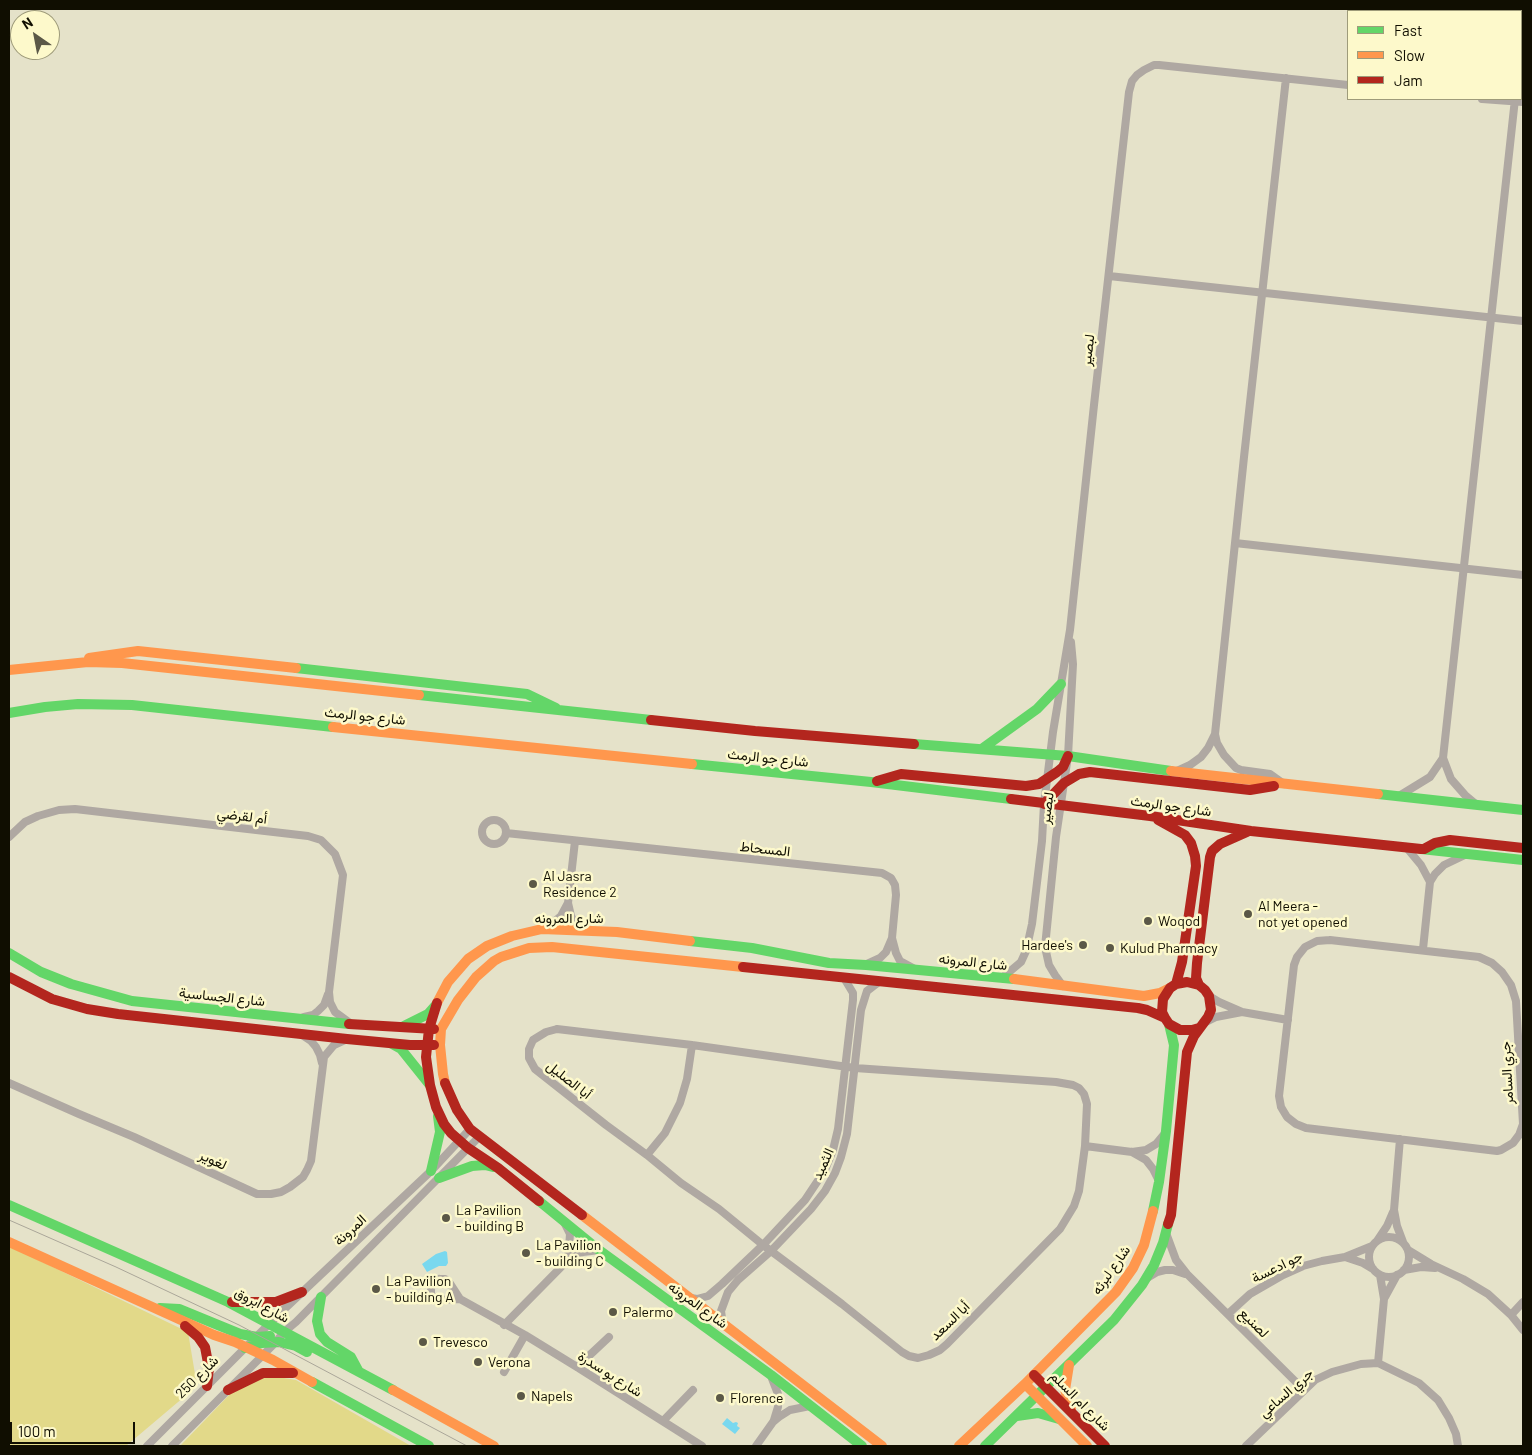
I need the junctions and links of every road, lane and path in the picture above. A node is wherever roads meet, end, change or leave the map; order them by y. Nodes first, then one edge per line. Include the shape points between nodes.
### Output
1 (1286, 78) junction
2 (1347, 85) edge
3 (1515, 100) edge
4 (1523, 102) edge
5 (1109, 276) junction
6 (1262, 293) junction
7 (1491, 318) junction
8 (1523, 321) edge
9 (1235, 543) junction
10 (1463, 568) junction
11 (1523, 575) edge
12 (1070, 630) junction
13 (9, 670) edge
14 (1061, 684) junction
15 (9, 713) edge
16 (1215, 734) junction
17 (982, 748) junction
18 (1050, 755) junction
19 (1068, 756) junction
20 (1443, 758) junction
21 (1175, 772) junction
22 (1048, 778) junction
23 (871, 782) junction
24 (1064, 783) junction
25 (1284, 784) junction
26 (1400, 796) junction
27 (1044, 804) junction
28 (1060, 805) junction
29 (1477, 805) junction
30 (1523, 810) edge
31 (1150, 816) junction
32 (1251, 831) junction
33 (506, 833) dead end
34 (9, 837) edge
35 (575, 841) junction
36 (1406, 848) junction
37 (1523, 848) edge
38 (1424, 849) junction
39 (1468, 854) junction
40 (1523, 860) edge
41 (1430, 882) junction
42 (568, 902) junction
43 (542, 929) junction
44 (592, 932) junction
45 (892, 938) junction
46 (1423, 950) junction
47 (9, 953) edge
48 (866, 965) junction
49 (917, 970) junction
50 (9, 977) edge
51 (844, 978) junction
52 (1002, 978) junction
53 (880, 981) junction
54 (1199, 985) junction
55 (1063, 986) junction
56 (1173, 986) junction
57 (329, 992) junction
58 (1209, 996) junction
59 (438, 1001) junction
60 (1242, 1012) junction
61 (296, 1018) junction
62 (1288, 1020) junction
63 (1167, 1021) junction
64 (352, 1024) junction
65 (1201, 1025) junction
66 (402, 1027) junction
67 (429, 1029) junction
68 (442, 1029) junction
69 (300, 1034) junction
70 (347, 1039) junction
71 (391, 1043) junction
72 (692, 1044) junction
73 (427, 1045) junction
74 (440, 1045) junction
75 (322, 1066) junction
76 (846, 1067) junction
77 (855, 1068) junction
78 (9, 1083) edge
79 (430, 1085) junction
80 (436, 1107) junction
81 (470, 1130) junction
82 (1166, 1132) junction
83 (479, 1137) junction
84 (1400, 1139) junction
85 (460, 1141) junction
86 (1085, 1146) junction
87 (468, 1148) junction
88 (1132, 1152) junction
89 (647, 1155) junction
90 (498, 1168) junction
91 (435, 1174) junction
92 (1159, 1182) junction
93 (9, 1206) edge
94 (1394, 1210) junction
95 (565, 1224) junction
96 (1166, 1233) junction
97 (9, 1242) edge
98 (1403, 1242) junction
99 (1374, 1244) junction
100 (763, 1245) junction
101 (599, 1250) junction
102 (1408, 1250) junction
103 (772, 1252) junction
104 (1345, 1257) junction
105 (568, 1260) junction
106 (1439, 1268) junction
107 (1377, 1272) junction
108 (1400, 1273) junction
109 (1187, 1274) junction
110 (1146, 1279) junction
111 (302, 1292) junction
112 (321, 1297) junction
113 (687, 1297) junction
114 (460, 1299) dead end
115 (1384, 1299) junction
116 (228, 1302) junction
117 (1523, 1302) edge
118 (157, 1308) junction
119 (1228, 1314) junction
120 (1511, 1315) junction
121 (175, 1317) junction
122 (269, 1324) junction
123 (504, 1324) junction
124 (723, 1324) junction
125 (1523, 1330) edge
126 (284, 1332) junction
127 (525, 1335) junction
128 (609, 1336) dead end
129 (257, 1337) junction
130 (275, 1342) junction
131 (245, 1348) junction
132 (262, 1355) junction
133 (1378, 1363) junction
134 (1070, 1365) junction
135 (577, 1367) junction
136 (358, 1370) junction
137 (504, 1372) dead end
138 (294, 1373) junction
139 (771, 1375) junction
140 (1034, 1375) junction
141 (1025, 1384) junction
142 (207, 1386) junction
143 (388, 1386) junction
144 (1047, 1387) junction
145 (228, 1390) junction
146 (693, 1390) dead end
147 (1304, 1390) junction
148 (1037, 1396) junction
149 (810, 1406) junction
150 (1074, 1414) junction
151 (1014, 1418) junction
152 (1062, 1420) junction
153 (663, 1421) junction
154 (773, 1422) junction
155 (147, 1446) edge
156 (172, 1446) edge
157 (429, 1446) edge
158 (494, 1446) edge
159 (700, 1446) edge
160 (756, 1446) edge
161 (862, 1446) edge
162 (882, 1446) edge
163 (959, 1446) edge
164 (985, 1446) edge
165 (1087, 1446) edge
166 (1105, 1446) edge
167 (1246, 1446) edge
168 (1458, 1446) edge

1 - 2 street
1 - 5 street, لبصير via 1159,65 1137,75 1129,92
1 - 6 street
3 - 4 street
3 - 7 street
5 - 6 street
5 - 12 street, لبصير
6 - 7 street
6 - 9 street
7 - 8 street
7 - 10 street
9 - 10 street
9 - 16 street
10 - 11 street
10 - 20 street
12 - 14 street, لبصير
12 - 19 street, لبصير via 1073,664
13 - 17 street, شارع جو الرمث via 64,664 122,663 765,731
14 - 17 street via 1037,709
14 - 18 street, لبصير
15 - 23 street, شارع جو الرمث via 78,704 132,705
16 - 21 street via 1201,757
16 - 25 street via 1224,755 1236,768 1270,774
17 - 18 street, شارع جو الرمث
18 - 19 street, شارع جو الرمث
18 - 22 street, لبصير
19 - 21 street, شارع جو الرمث
19 - 22 street via 1063,767
19 - 24 street, لبصير
20 - 26 street via 1430,777
20 - 29 street via 1452,779
21 - 25 street, شارع جو الرمث
22 - 23 street via 1039,784 1026,786 901,774
22 - 27 street, لبصير
23 - 27 street, شارع جو الرمث
24 - 25 street via 1090,772 1250,790
24 - 27 street
24 - 28 street, لبصير
25 - 26 street, شارع جو الرمث
26 - 29 street, شارع جو الرمث
27 - 28 street, شارع جو الرمث
27 - 52 street, لبصير via 1029,939 1021,962
28 - 31 street, شارع جو الرمث
28 - 55 street, لبصير via 1046,947 1049,965
29 - 30 street, شارع جو الرمث
31 - 32 street, شارع جو الرمث
31 - 56 street via 1185,835 1195,856 1182,962
32 - 36 street, شارع جو الرمث
32 - 54 street via 1220,844 1210,857 1197,963
33 - 35 street, المسحاط
34 - 57 street, أم لقرضي via 38,816 75,809 321,840 335,854 343,875
35 - 42 street
35 - 45 street, المسحاط via 882,874 891,878 895,885
36 - 38 street, شارع جو الرمث
36 - 41 street
37 - 38 street via 1450,840
38 - 39 street, شارع جو الرمث
39 - 40 street, شارع جو الرمث
39 - 41 street via 1444,865
41 - 46 street
42 - 43 street via 561,916
42 - 44 street via 573,920
43 - 44 street, شارع المرونه
43 - 59 street, شارع المرونه via 512,936 472,955 448,982
44 - 48 street, شارع المرونه via 752,948 829,963
45 - 48 street, المسحاط via 886,952
45 - 49 street, المسحاط via 900,961
46 - 62 street, جري السامر via 1330,940 1305,946 1294,965
46 - 84 street, جري السامر via 1485,959 1497,967 1511,985 1516,1001 1523,1124 1513,1142 1497,1151
47 - 61 street, شارع الجساسية via 41,972 71,984 132,1001
48 - 49 street, شارع المرونه
49 - 52 street, شارع المرونه
50 - 69 street, شارع الجساسية via 52,999 87,1009
51 - 53 street, شارع المرونه
51 - 68 street, شارع المرونه via 541,947 494,961 466,989
51 - 76 street, الثميد via 853,993
52 - 55 street, شارع المرونه
53 - 63 street, شارع المرونه via 1144,1009
53 - 77 street, الثميد via 869,989 862,1003
54 - 56 street via 1187,982
54 - 58 street
55 - 56 street, شارع المرونه via 1144,996
56 - 63 street via 1163,999
57 - 61 street, أم لقرضي via 318,1011
57 - 64 street via 333,1009
58 - 60 street
58 - 65 street via 1210,1010
59 - 66 street via 428,1014
59 - 67 street, شارع المرونه
60 - 62 street
60 - 65 street via 1216,1017
61 - 64 street, شارع الجساسية
62 - 84 street, جري السامر via 1279,1096 1287,1117 1306,1128
63 - 65 street via 1186,1031
63 - 82 street, شارع لبرثه via 1174,1045
64 - 66 street, شارع الجساسية
65 - 96 street via 1187,1052 1173,1199
66 - 67 street, شارع الجساسية
67 - 68 street, شارع الجساسية
67 - 73 street, شارع المرونه
68 - 74 street, شارع المرونه
69 - 70 street, شارع الجساسية
69 - 75 street, لغوير via 316,1047
70 - 71 street, شارع الجساسية
70 - 75 street, لغوير via 334,1045 324,1057
71 - 73 street, شارع الجساسية
71 - 79 street via 401,1049
72 - 76 street, أبا الصليل
72 - 89 street via 680,1103 665,1133
72 - 89 street, أبا الصليل via 557,1029 533,1040 529,1049 529,1058 535,1069
73 - 74 street, شارع الجساسية
73 - 79 street, شارع المرونه
74 - 81 street, شارع المرونه via 447,1088
75 - 78 street, لغوير via 308,1170 281,1192 271,1194 257,1194
76 - 77 street, أبا الصليل
76 - 100 street, الثميد via 838,1129 825,1170 805,1200
77 - 86 street, أبا السعد via 1073,1085 1084,1094 1087,1104
77 - 103 street, الثميد via 847,1134 835,1174 818,1200
79 - 80 street, شارع المرونه
80 - 85 street, شارع المرونه via 448,1129
80 - 91 street via 440,1132
81 - 83 street, شارع المرونه
81 - 85 street, المرونة
82 - 88 street via 1146,1150
82 - 92 street, شارع لبرثه
83 - 87 street, المرونة
83 - 113 street, شارع المرونه
84 - 94 street
85 - 87 street, شارع المرونه
85 - 91 street, المرونة
86 - 88 street
86 - 103 street, أبا السعد via 1079,1191 1060,1229 947,1344 930,1355 918,1358 902,1352
87 - 90 street, شارع المرونه
87 - 91 street, المرونة
88 - 92 street via 1146,1160
89 - 100 street, أبا الصليل
90 - 91 street via 472,1166
90 - 95 street, شارع المرونه
91 - 111 street, المرونة
91 - 112 street, المرونة
92 - 140 street, شارع لبرثه via 1144,1246 1133,1268 1116,1292
93 - 116 street, شارع ابروق
94 - 98 street
94 - 99 street
95 - 101 street, شارع المرونه
95 - 105 street via 570,1234
96 - 109 street, لصنيع via 1176,1260
96 - 110 street
97 - 118 street
98 - 99 street via 1390,1237
98 - 102 street
99 - 104 street, جو ادعسة
99 - 107 street via 1369,1256 1371,1266
100 - 103 street, أبا الصليل
100 - 113 street, الثميد via 713,1292 702,1298
101 - 105 street via 583,1252
101 - 139 street, شارع المرونه
102 - 106 street
102 - 108 street via 1409,1261
103 - 124 street, الثميد via 728,1292 721,1311
104 - 107 street
104 - 119 street, جو ادعسة via 1322,1260 1283,1275 1250,1294
105 - 123 street
106 - 108 street via 1421,1267
106 - 120 street via 1476,1286
107 - 108 street via 1386,1276
107 - 115 street
108 - 115 street
109 - 110 street via 1164,1270
109 - 119 street, لصنيع
110 - 134 street via 1132,1300
111 - 116 street via 276,1302
111 - 122 street, المرونة
112 - 126 street, المرونة
112 - 136 street via 317,1321 320,1334 351,1357
113 - 124 street, شارع المرونه
114 - 123 street, شارع بو سدرة
115 - 133 street
116 - 122 street, شارع ابروق
117 - 120 street
118 - 121 street
118 - 129 street via 179,1309 240,1334
119 - 147 street, لصنيع
120 - 125 street
121 - 131 street
121 - 142 street via 205,1347 209,1368
122 - 126 street, شارع ابروق
122 - 129 street, المرونة
123 - 127 street, شارع بو سدرة
124 - 162 street, شارع المرونه
126 - 129 street
126 - 130 street, المرونة
126 - 136 street, شارع ابروق
127 - 135 street, شارع بو سدرة
127 - 137 street
128 - 135 street
129 - 131 street, المرونة
130 - 131 street
130 - 132 street, المرونة
130 - 143 street via 296,1346 362,1379
131 - 132 street
131 - 142 street, شارع 250
132 - 138 street
132 - 145 street
133 - 147 street, جري الساعي via 1332,1372
133 - 168 street via 1419,1383 1438,1400 1456,1434
134 - 144 street
134 - 150 street via 1065,1381 1067,1398
135 - 153 street, شارع بو سدرة
136 - 143 street, شارع ابروق
138 - 145 street via 263,1373
138 - 157 street
139 - 149 street, شارع المرونه
139 - 154 street via 778,1394
140 - 141 street, شارع لبرثه
140 - 144 street, شارع ام السلم
141 - 148 street, شارع ام السلم
141 - 163 street, شارع لبرثه
142 - 155 street, شارع 250
143 - 158 street, شارع ابروق
144 - 148 street
144 - 150 street, شارع ام السلم
145 - 156 street
146 - 153 street
147 - 167 street, جري الساعي
148 - 151 street
148 - 152 street, شارع ام السلم
149 - 154 street via 790,1410
149 - 161 street, شارع المرونه
150 - 166 street, شارع ام السلم
151 - 152 street via 1038,1413
151 - 164 street
152 - 165 street, شارع ام السلم
153 - 159 street, شارع بو سدرة
154 - 160 street

